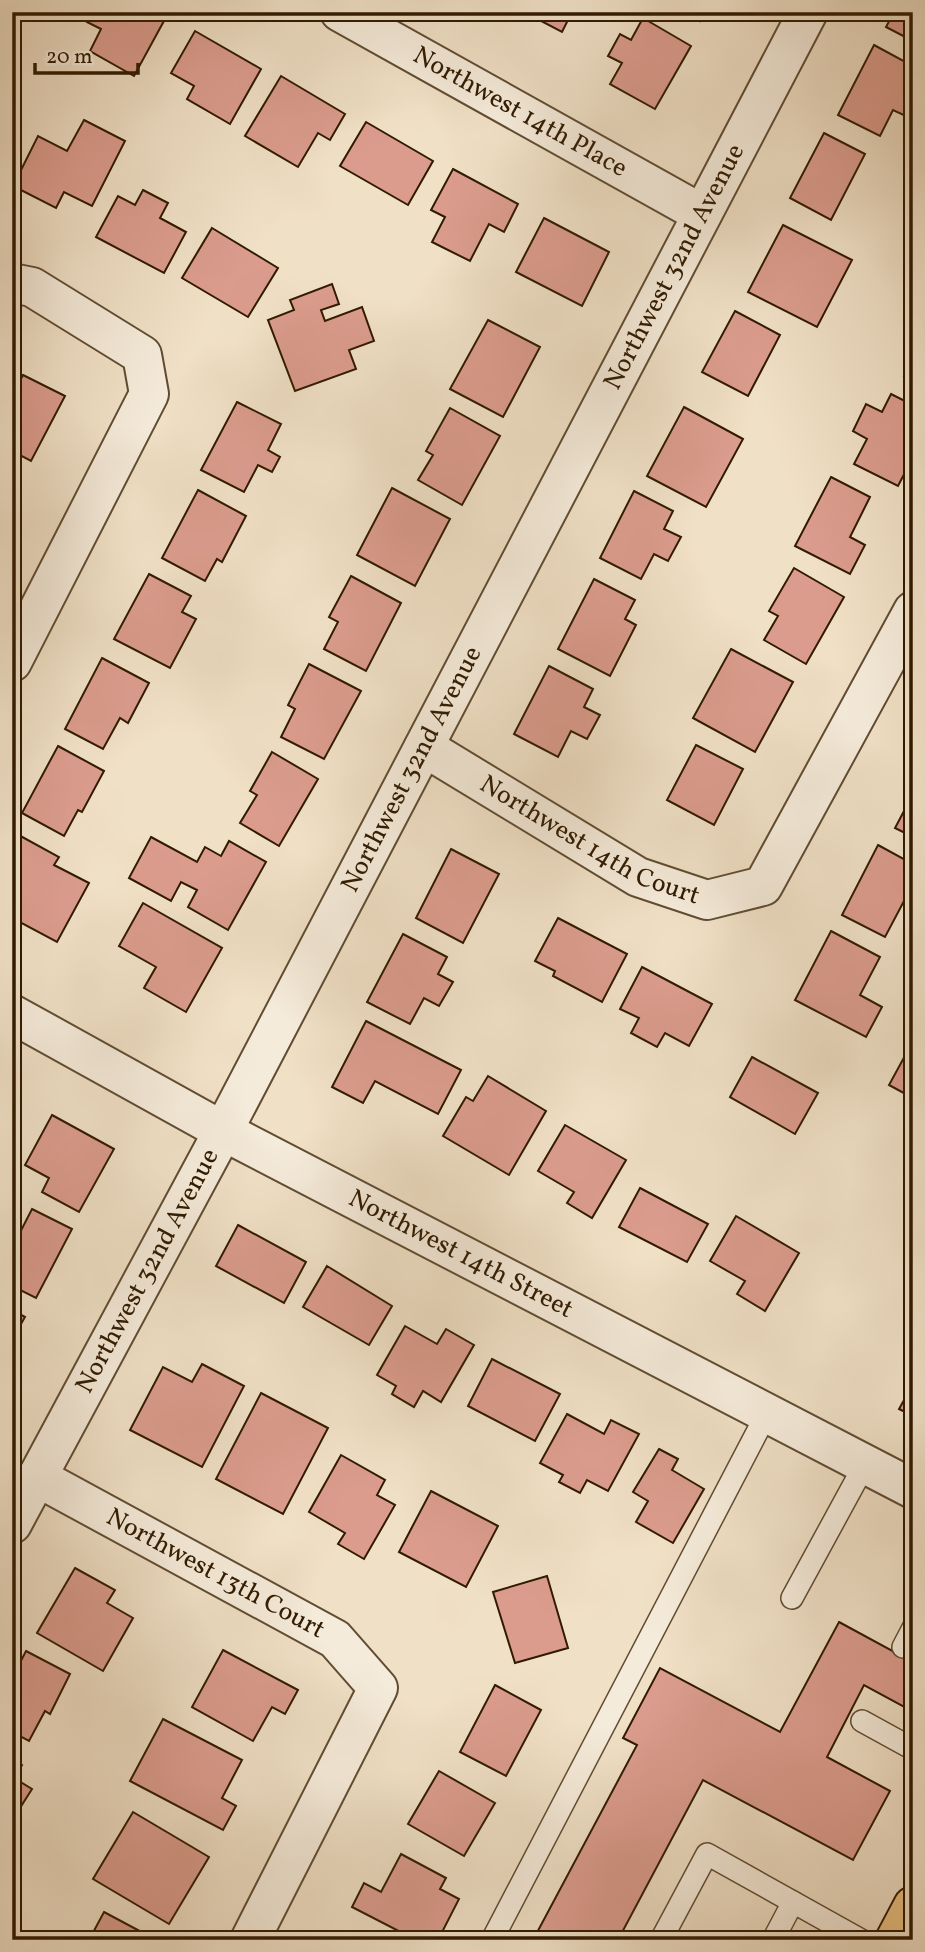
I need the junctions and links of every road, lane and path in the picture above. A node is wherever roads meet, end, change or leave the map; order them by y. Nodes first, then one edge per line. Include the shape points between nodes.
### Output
1 (340, 12) edge
2 (808, 12) edge
3 (702, 214) junction
4 (12, 283) edge
5 (913, 611) edge
6 (12, 662) edge
7 (424, 747) junction
8 (12, 1014) edge
9 (223, 1131) junction
10 (767, 1413) junction
11 (865, 1464) junction
12 (37, 1477) junction
13 (913, 1489) edge
14 (12, 1524) edge
15 (792, 1598) dead end
16 (862, 1721) dead end
17 (913, 1749) edge
18 (793, 1902) junction
19 (913, 1906) edge
20 (250, 1940) edge
21 (492, 1940) edge
22 (661, 1940) edge
23 (773, 1940) edge
24 (861, 1940) edge
25 (895, 1940) edge

1 - 3 street, Northwest 14th Place
2 - 3 street, Northwest 32nd Avenue
3 - 7 street, Northwest 32nd Avenue
4 - 6 street via 32,287 142,355 149,394
5 - 7 street, Northwest 14th Court via 763,886 708,900 638,877
7 - 9 street, Northwest 32nd Avenue
8 - 9 street, Northwest 14th Street
9 - 10 street, Northwest 14th Street
9 - 12 street, Northwest 32nd Avenue
10 - 11 street, Northwest 14th Street
10 - 21 lane
11 - 13 street, Northwest 14th Street
11 - 15 lane
12 - 14 street, Northwest 32nd Avenue
12 - 20 street, Northwest 13th Court via 335,1639 378,1688
16 - 17 lane
18 - 22 lane via 707,1854
18 - 23 lane
18 - 24 lane
19 - 25 main road

